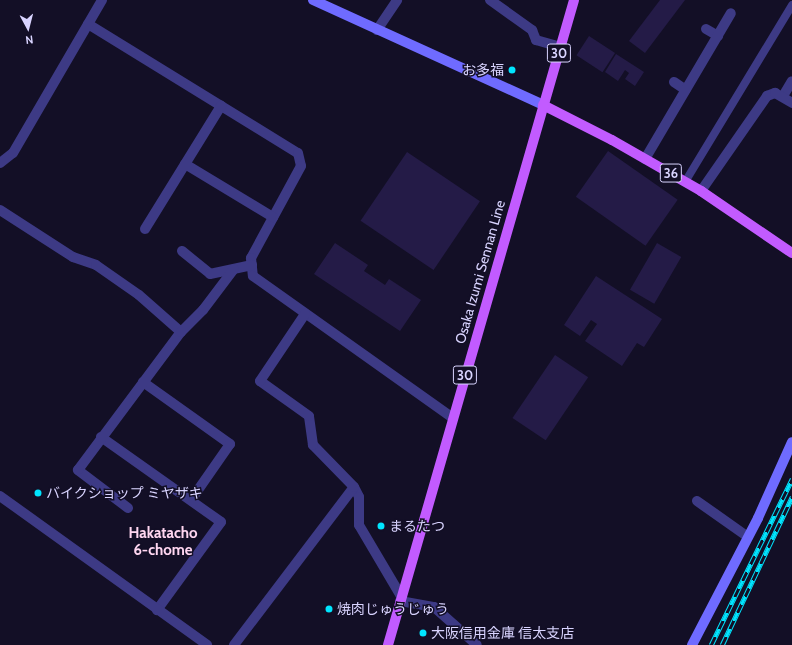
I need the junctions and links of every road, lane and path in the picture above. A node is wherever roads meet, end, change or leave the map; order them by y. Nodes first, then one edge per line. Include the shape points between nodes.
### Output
1 (102, 0) edge
2 (313, 0) edge
3 (398, 0) edge
4 (490, 0) edge
5 (574, 0) edge
6 (792, 5) edge
7 (731, 13) dead end
8 (88, 24) junction
9 (706, 29) dead end
10 (377, 30) junction
11 (718, 36) junction
12 (560, 47) junction
13 (792, 81) edge
14 (674, 82) dead end
15 (686, 90) junction
16 (783, 96) junction
17 (792, 103) edge
18 (543, 105) junction
19 (221, 106) junction
20 (644, 159) junction
21 (0, 163) edge
22 (185, 164) junction
23 (685, 182) junction
24 (701, 191) junction
25 (0, 210) edge
26 (273, 217) junction
27 (144, 229) dead end
28 (182, 251) dead end
29 (792, 253) edge
30 (252, 266) junction
31 (234, 269) junction
32 (305, 314) junction
33 (181, 332) junction
34 (143, 382) junction
35 (453, 418) junction
36 (101, 437) junction
37 (792, 442) edge
38 (354, 487) junction
39 (0, 496) edge
40 (191, 500) junction
41 (696, 501) dead end
42 (128, 508) dead end
43 (748, 537) junction
44 (401, 599) junction
45 (157, 610) junction
46 (466, 642) edge
47 (207, 645) edge
48 (234, 645) edge
49 (388, 645) edge
50 (477, 645) edge
51 (692, 645) edge

1 - 8 street
2 - 10 street
3 - 10 street
4 - 12 street via 532,30 536,40
5 - 12 main road, Osaka Izumi Sennan Line / 30
6 - 23 lane
7 - 11 street
8 - 19 street
8 - 21 street via 13,153
9 - 11 street
10 - 18 street
11 - 15 street
12 - 18 main road, Osaka Izumi Sennan Line / 30
13 - 16 street
14 - 15 street
15 - 20 street
16 - 17 street
16 - 24 street via 775,93 767,96
18 - 20 main road, 36
18 - 35 main road, Osaka Izumi Sennan Line / 30
19 - 22 street
19 - 26 street via 298,153 301,166
20 - 23 main road, 36
22 - 26 street
22 - 27 street
23 - 24 main road, 36
24 - 29 main road, 36
25 - 33 street via 73,257 96,265 138,295
26 - 30 street via 251,258
28 - 31 street via 210,274
30 - 31 street
30 - 32 street via 253,276
31 - 33 street via 203,310
32 - 35 street
32 - 38 street via 260,381 309,416 313,445
33 - 34 street
34 - 36 street
34 - 40 street via 230,444
35 - 44 main road, Osaka Izumi Sennan Line / 30
36 - 40 street
36 - 42 street via 78,470
37 - 43 street
38 - 44 street via 359,497 359,525
38 - 48 street
39 - 45 street
40 - 45 street via 221,522
41 - 43 street
43 - 51 street
44 - 46 street via 434,607
44 - 49 main road, Osaka Izumi Sennan Line / 30
45 - 47 street
46 - 50 street

